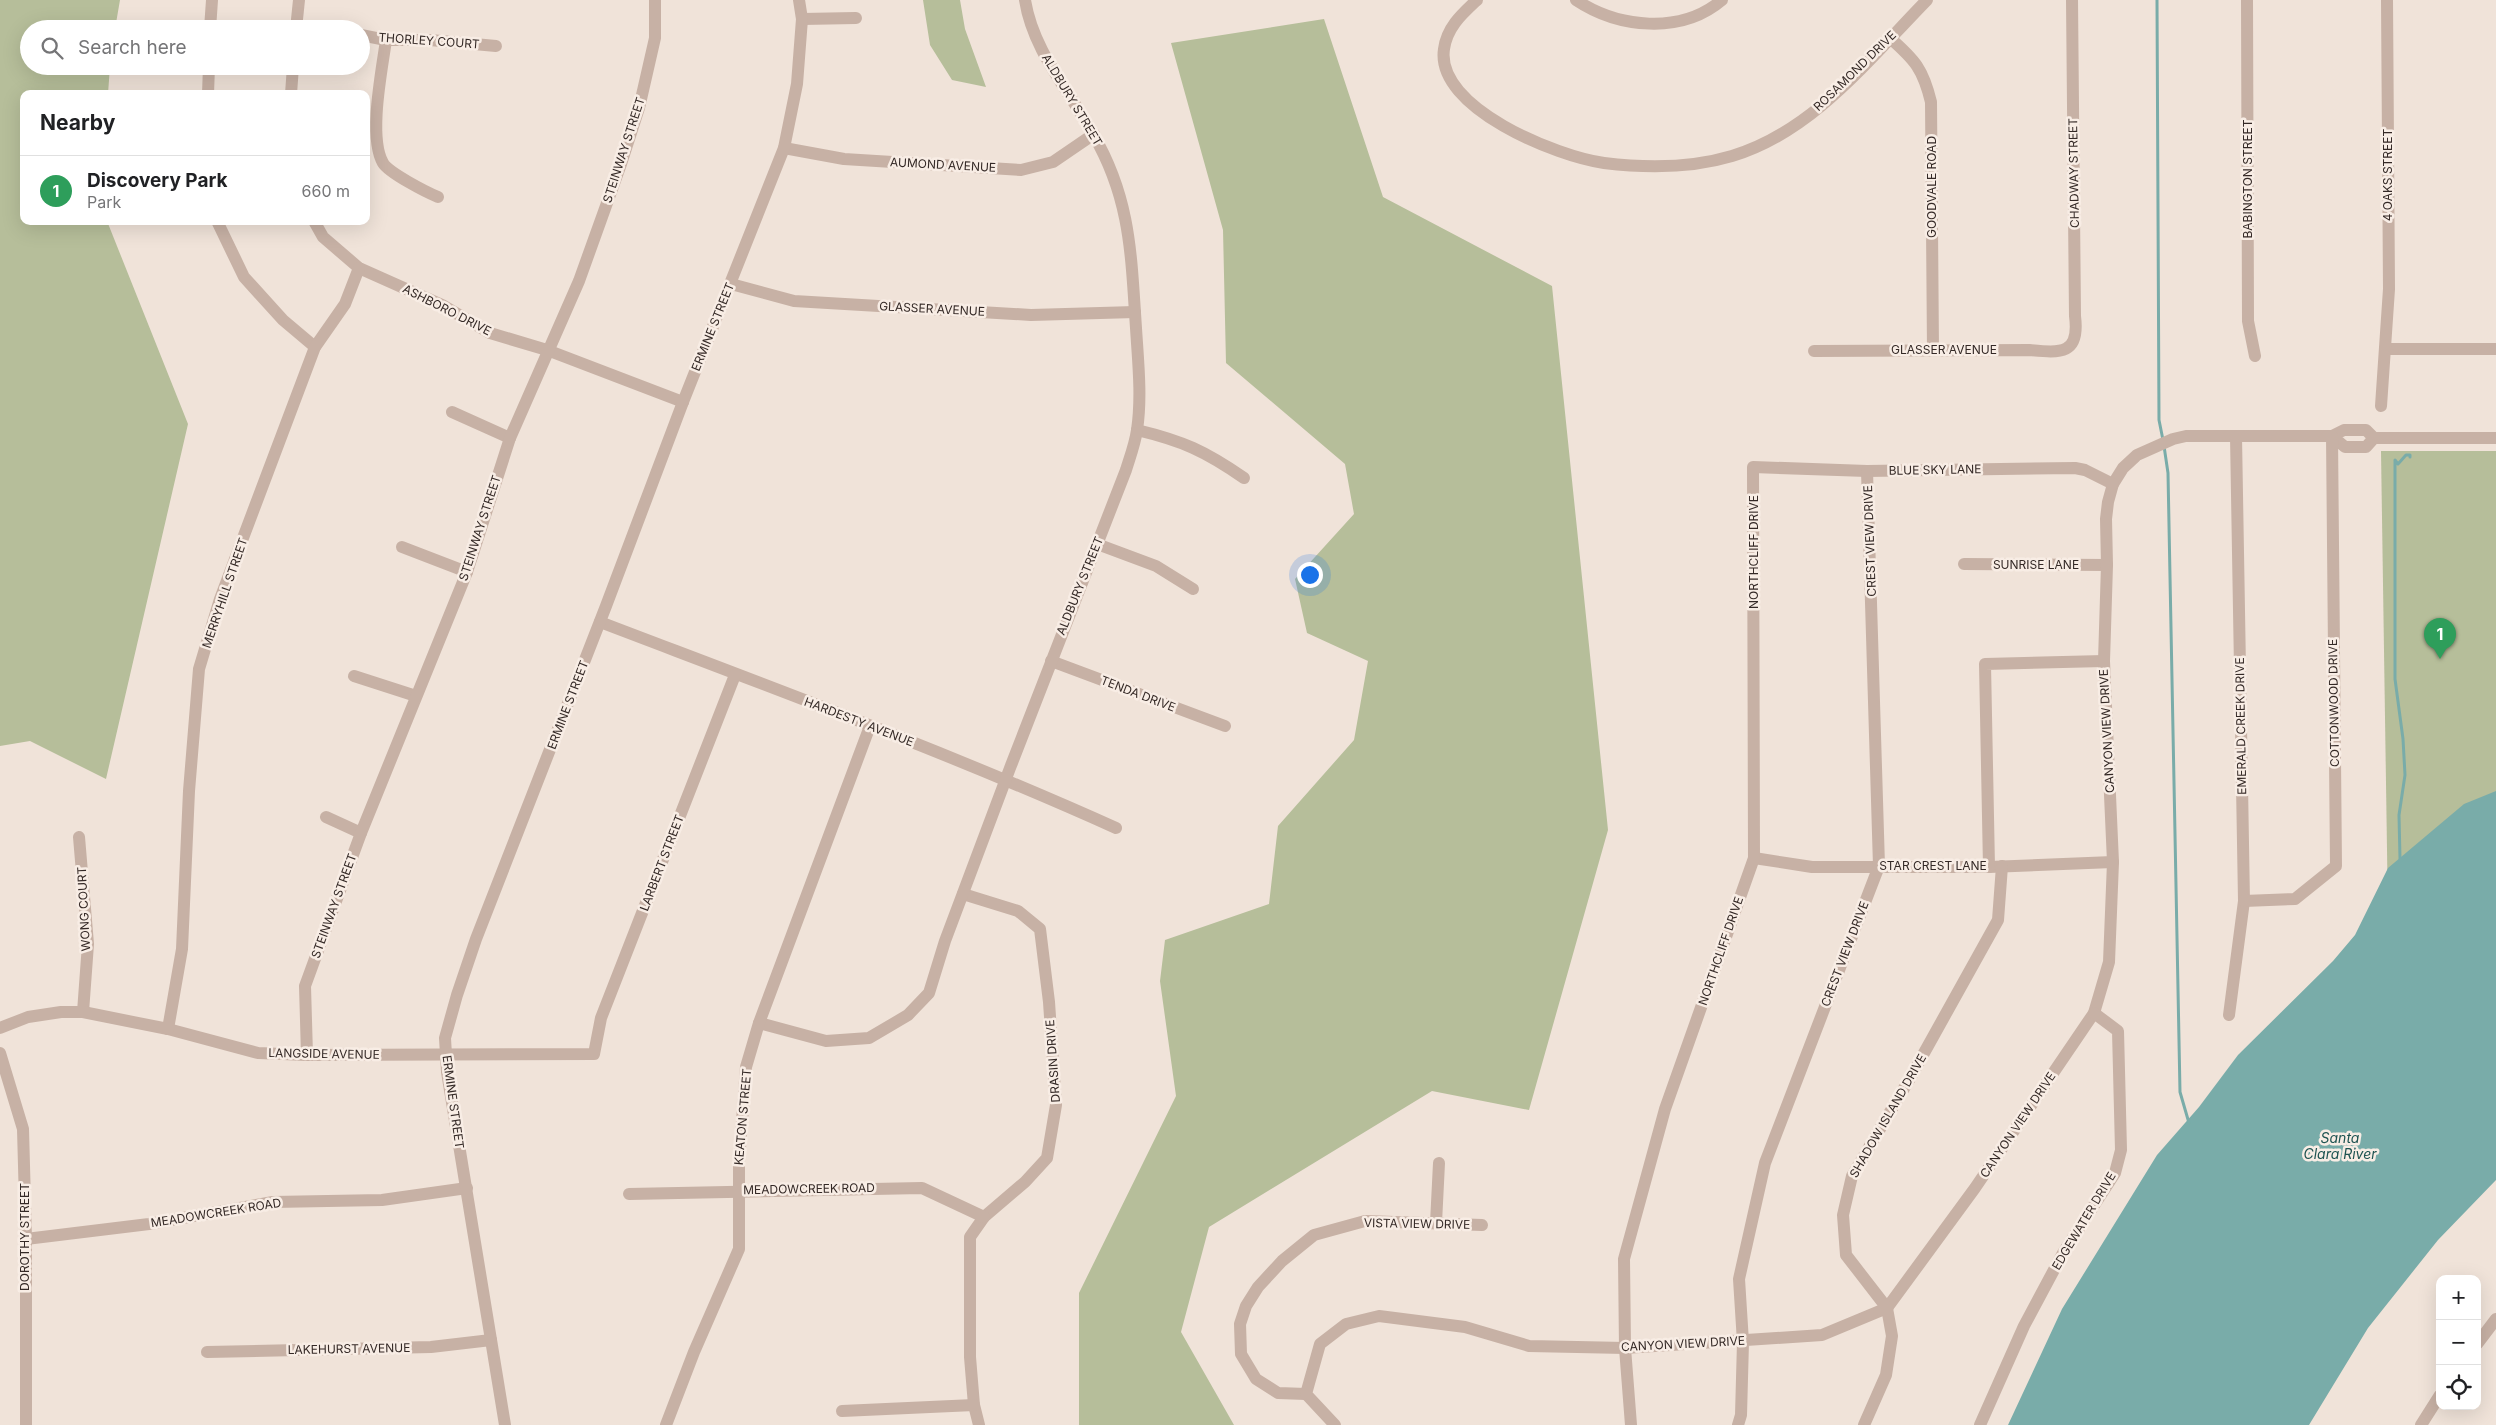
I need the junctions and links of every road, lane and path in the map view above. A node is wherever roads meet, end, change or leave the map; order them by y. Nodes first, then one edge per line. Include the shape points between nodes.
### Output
1 (212, 0) edge
2 (299, 0) edge
3 (655, 0) edge
4 (799, 0) edge
5 (1025, 0) edge
6 (1477, 0) edge
7 (1576, 0) edge
8 (1722, 0) edge
9 (1927, 0) edge
10 (2072, 0) edge
11 (2246, 0) edge
12 (2387, 0) edge
13 (856, 18) dead end
14 (802, 19) junction
15 (211, 20) edge
16 (297, 20) edge
17 (370, 37) edge
18 (1890, 38) junction
19 (386, 40) junction
20 (496, 46) dead end
21 (209, 75) edge
22 (293, 75) edge
23 (208, 90) edge
24 (291, 90) edge
25 (1094, 134) junction
26 (784, 148) junction
27 (438, 197) dead end
28 (220, 225) edge
29 (316, 225) edge
30 (359, 268) junction
31 (731, 284) junction
32 (1135, 312) junction
33 (2073, 344) joint
34 (315, 347) junction
35 (2385, 349) junction
36 (2496, 349) edge
37 (547, 350) junction
38 (1932, 350) junction
39 (1814, 351) dead end
40 (2255, 356) dead end
41 (683, 402) junction
42 (2381, 406) dead end
43 (452, 412) dead end
44 (1137, 430) junction
45 (2236, 436) junction
46 (2332, 436) junction
47 (510, 438) junction
48 (2496, 438) edge
49 (1754, 467) joint
50 (1868, 471) junction
51 (1244, 478) dead end
52 (2113, 484) junction
53 (1097, 544) junction
54 (402, 547) dead end
55 (1964, 564) dead end
56 (2107, 565) junction
57 (467, 572) junction
58 (1193, 589) dead end
59 (600, 622) junction
60 (1051, 661) junction
61 (2104, 661) junction
62 (736, 675) junction
63 (354, 676) dead end
64 (416, 696) junction
65 (870, 726) junction
66 (1225, 726) dead end
67 (1006, 779) junction
68 (326, 818) dead end
69 (1116, 828) dead end
70 (361, 833) junction
71 (79, 836) dead end
72 (1754, 858) junction
73 (2114, 862) junction
74 (1879, 866) junction
75 (2002, 866) junction
76 (1989, 867) junction
77 (963, 894) junction
78 (2244, 901) junction
79 (83, 1012) junction
80 (2094, 1013) junction
81 (2230, 1015) dead end
82 (759, 1023) junction
83 (0, 1028) edge
84 (168, 1029) junction
85 (0, 1053) edge
86 (446, 1054) junction
87 (594, 1054) joint
88 (307, 1055) junction
89 (1439, 1163) dead end
90 (467, 1188) junction
91 (739, 1190) junction
92 (629, 1194) dead end
93 (984, 1217) junction
94 (1436, 1223) junction
95 (1482, 1225) dead end
96 (26, 1239) junction
97 (1887, 1308) junction
98 (2496, 1319) edge
99 (2481, 1339) edge
100 (491, 1340) junction
101 (1743, 1342) junction
102 (1625, 1348) junction
103 (207, 1352) dead end
104 (1306, 1394) junction
105 (2436, 1401) edge
106 (974, 1405) junction
107 (842, 1411) dead end
108 (26, 1425) edge
109 (505, 1425) edge
110 (666, 1425) edge
111 (979, 1425) edge
112 (1335, 1425) edge
113 (1631, 1425) edge
114 (1738, 1425) edge
115 (1864, 1425) edge
116 (1980, 1425) edge
117 (2421, 1425) edge

1 - 15 street
2 - 16 street
3 - 37 street, STEINWAY STREET via 655,38 639,108 578,281
4 - 14 street, ERMINE STREET
5 - 25 street, ALDBURY STREET via 1033,33 1046,60
6 - 18 street, ROSAMOND DRIVE via 1450,28 1444,49 1446,70 1454,85 1472,105 1521,136 1560,153 1603,163 1684,164 1732,156 1779,135 1818,109
7 - 8 street via 1588,9 1637,24 1679,20 1700,14
9 - 18 street, ROSAMOND DRIVE
10 - 33 street, CHADWAY STREET via 2077,334
11 - 40 street, BABINGTON STREET via 2248,321
12 - 35 street, 4 OAKS STREET via 2389,289
13 - 14 street
14 - 26 street, ERMINE STREET via 797,84
17 - 19 street, THORLEY COURT
18 - 38 street, GOODVALE ROAD via 1912,57 1925,78 1931,102
19 - 20 street, THORLEY COURT
19 - 27 street via 376,141 383,164 417,188
21 - 23 street
22 - 24 street
25 - 26 street, AUMOND AVENUE via 1053,162 1021,170 844,159
25 - 32 street, ALDBURY STREET via 1117,183 1128,224
26 - 31 street, ERMINE STREET
28 - 34 street via 244,277 283,320
29 - 30 street, ASHBORO DRIVE via 323,238
30 - 34 street, MERRYHILL STREET via 345,304
30 - 37 street, ASHBORO DRIVE via 442,305 490,333
31 - 32 street, GLASSER AVENUE via 794,301 1031,315
31 - 41 street, ERMINE STREET
32 - 44 street, ALDBURY STREET via 1139,374
33 - 38 street, GLASSER AVENUE via 2062,351 2050,352
34 - 84 street, MERRYHILL STREET via 220,599 199,669 189,791 182,949
35 - 36 street
35 - 42 street, 4 OAKS STREET
37 - 41 street, ASHBORO DRIVE
37 - 47 street, STEINWAY STREET
38 - 39 street, GLASSER AVENUE
41 - 59 street, ERMINE STREET
43 - 47 street
44 - 51 street via 1184,442
44 - 53 street, ALDBURY STREET via 1126,470
45 - 46 street, CANYON VIEW DRIVE
45 - 52 street, CANYON VIEW DRIVE via 2173,439 2137,455
45 - 78 street, EMERALD CREEK DRIVE
46 - 48 street, CANYON VIEW DRIVE via 2344,430 2366,430 2374,438
46 - 78 street, COTTONWOOD DRIVE via 2336,866 2295,899
47 - 57 street, STEINWAY STREET
49 - 50 street, BLUE SKY LANE
49 - 72 street, NORTHCLIFF DRIVE
50 - 52 street, BLUE SKY LANE via 2075,468
50 - 74 street, CREST VIEW DRIVE
52 - 56 street, CANYON VIEW DRIVE via 2106,519
53 - 58 street via 1156,566
53 - 60 street, ALDBURY STREET
54 - 57 street
55 - 56 street, SUNRISE LANE
56 - 61 street, CANYON VIEW DRIVE
57 - 64 street, STEINWAY STREET
59 - 62 street, HARDESTY AVENUE
59 - 86 street, ERMINE STREET via 456,995 445,1038
60 - 66 street, TENDA DRIVE
60 - 67 street, ALDBURY STREET
61 - 73 street, CANYON VIEW DRIVE
61 - 76 street via 1985,664
62 - 65 street, HARDESTY AVENUE
62 - 87 street, LARBERT STREET via 601,1018
63 - 64 street
64 - 70 street, STEINWAY STREET
65 - 67 street, HARDESTY AVENUE
65 - 82 street, KEATON STREET
67 - 69 street, HARDESTY AVENUE
67 - 77 street, ALDBURY STREET
68 - 70 street
70 - 88 street, STEINWAY STREET via 305,986
71 - 79 street, WONG COURT via 88,944
72 - 74 street, STAR CREST LANE via 1812,867
72 - 102 street, NORTHCLIFF DRIVE via 1665,1109 1624,1259
73 - 75 street, STAR CREST LANE
73 - 80 street, CANYON VIEW DRIVE via 2109,962
74 - 76 street, STAR CREST LANE
74 - 101 street, CREST VIEW DRIVE via 1764,1162 1739,1279
75 - 76 street, STAR CREST LANE
75 - 97 street, SHADOW ISLAND DRIVE via 1998,920 1852,1176 1843,1216 1846,1255
77 - 82 street, ALDBURY STREET via 929,993 908,1015 869,1038 826,1041
77 - 93 street, DRASIN DRIVE via 1018,911 1040,929 1056,1105 1047,1158
78 - 81 street, EMERALD CREEK DRIVE
79 - 83 street, LANGSIDE AVENUE via 28,1017
79 - 84 street, LANGSIDE AVENUE
80 - 97 street, CANYON VIEW DRIVE via 1975,1188
80 - 116 street, EDGEWATER DRIVE via 2118,1031 2121,1150 2115,1173 2063,1252 2024,1326
82 - 91 street, KEATON STREET via 746,1067
84 - 88 street, LANGSIDE AVENUE via 258,1053
85 - 96 street, DOROTHY STREET via 23,1129
86 - 87 street, LANGSIDE AVENUE
86 - 88 street, LANGSIDE AVENUE
86 - 90 street, ERMINE STREET
89 - 94 street
90 - 96 street, MEADOWCREEK ROAD via 382,1200 273,1202 149,1224
90 - 100 street, ERMINE STREET
91 - 92 street, MEADOWCREEK ROAD
91 - 93 street, MEADOWCREEK ROAD via 922,1188
91 - 110 street, KEATON STREET via 739,1249
93 - 106 street, DRASIN DRIVE via 970,1237 970,1357
94 - 95 street, VISTA VIEW DRIVE
94 - 104 street, VISTA VIEW DRIVE via 1365,1221 1314,1236 1282,1261 1258,1287 1240,1324 1241,1354 1256,1379 1278,1393
96 - 108 street, DOROTHY STREET
97 - 101 street, CANYON VIEW DRIVE via 1822,1336
97 - 115 street, SHADOW ISLAND DRIVE via 1892,1336 1886,1375
98 - 99 street
100 - 103 street, LAKEHURST AVENUE via 431,1347
100 - 109 street, ERMINE STREET
101 - 102 street, CANYON VIEW DRIVE
101 - 114 street, CREST VIEW DRIVE
102 - 104 street, CANYON VIEW DRIVE via 1529,1346 1465,1327 1378,1316 1346,1324 1320,1344
102 - 113 street, NORTHCLIFF DRIVE
104 - 112 street
105 - 117 street
106 - 107 street
106 - 111 street, DRASIN DRIVE

